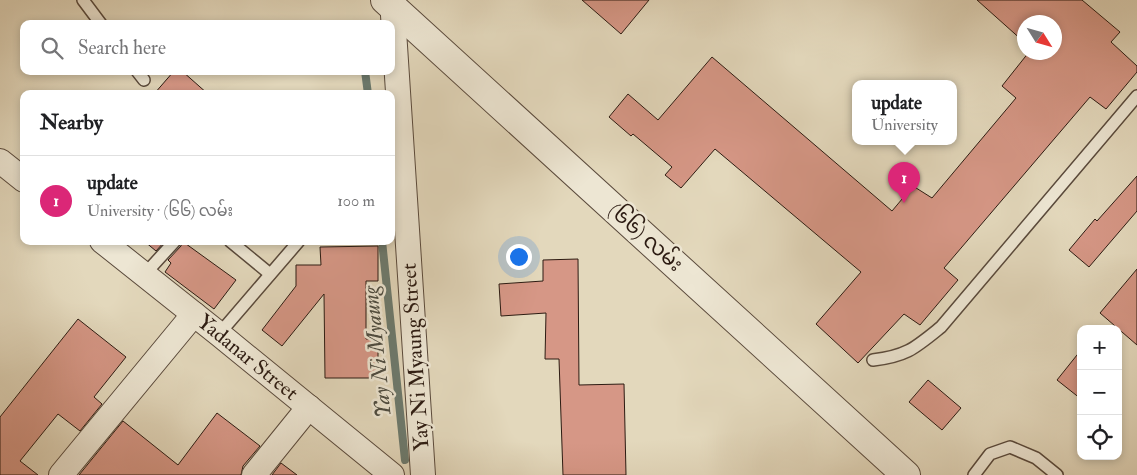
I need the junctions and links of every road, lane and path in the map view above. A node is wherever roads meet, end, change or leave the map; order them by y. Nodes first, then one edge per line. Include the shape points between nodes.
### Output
1 (83, 0) edge
2 (390, 2) edge
3 (98, 20) edge
4 (391, 20) edge
5 (394, 75) edge
6 (395, 90) edge
7 (395, 90) edge
8 (1137, 96) edge
9 (0, 161) edge
10 (20, 177) edge
11 (107, 245) edge
12 (171, 245) edge
13 (235, 245) edge
14 (295, 245) edge
15 (270, 274) junction
16 (144, 275) junction
17 (194, 314) junction
18 (219, 334) junction
19 (873, 360) dead end
20 (309, 407) junction
21 (61, 475) edge
22 (254, 475) edge
23 (392, 475) edge
24 (423, 475) edge
25 (906, 475) edge
26 (974, 475) edge
27 (1057, 475) edge

1 - 3 lane
2 - 4 street, Yay Ni Myaung Street
2 - 25 street, (၆၆) လမ်း
5 - 6 street, Yay Ni Myaung Street
7 - 24 street, Yay Ni Myaung Street
8 - 19 lane via 941,327 916,348 894,358
9 - 10 street
11 - 16 street, Yadanar Street
12 - 16 lane
13 - 15 lane
14 - 15 lane
15 - 18 lane
16 - 17 street, Yadanar Street
17 - 18 street, Yadanar Street
17 - 21 street
18 - 20 street, Yadanar Street
20 - 22 street
20 - 23 street, Yadanar Street
26 - 27 lane via 990,454 1010,447 1036,458

